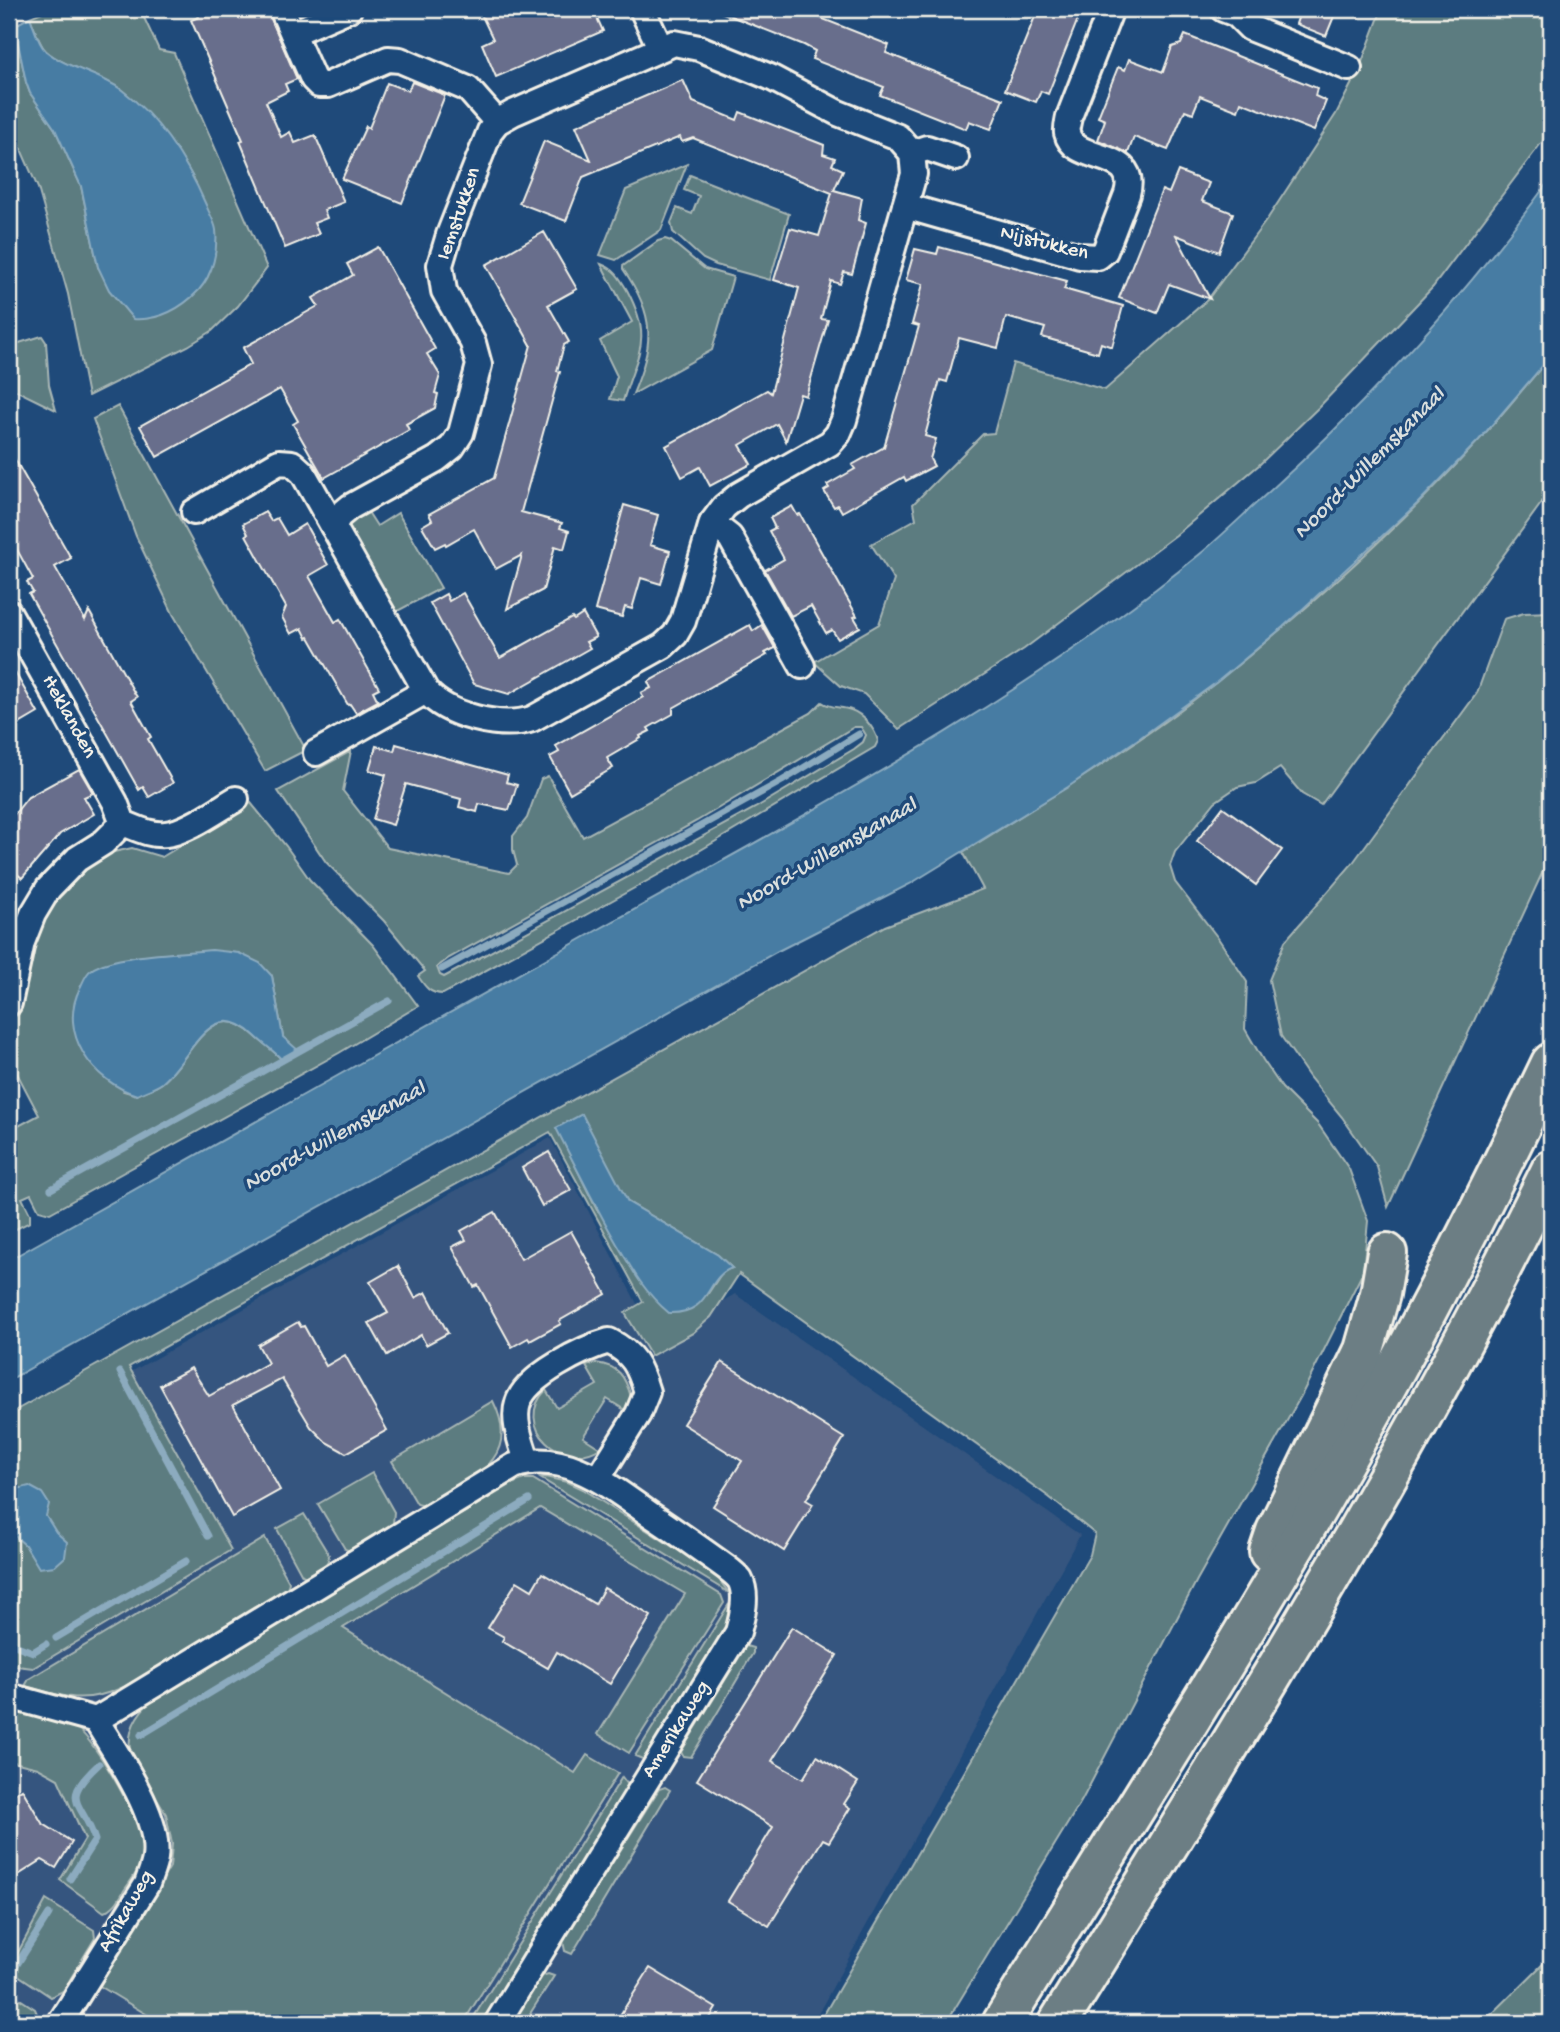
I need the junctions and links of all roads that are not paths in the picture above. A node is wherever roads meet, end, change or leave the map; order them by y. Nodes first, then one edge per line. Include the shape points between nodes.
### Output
1 (282, 9) edge
2 (349, 9) edge
3 (642, 9) edge
4 (1111, 9) edge
5 (1223, 9) edge
6 (1254, 19) edge
7 (293, 33) junction
8 (660, 47) junction
9 (1349, 68) dead end
10 (497, 122) junction
11 (912, 153) junction
12 (956, 158) dead end
13 (905, 206) junction
14 (194, 512) dead end
15 (712, 523) junction
16 (333, 526) junction
17 (9, 613) edge
18 (17, 648) edge
19 (802, 666) dead end
20 (426, 691) junction
21 (316, 753) dead end
22 (236, 799) dead end
23 (123, 823) junction
24 (9, 1003) edge
25 (1551, 1063) edge
26 (1551, 1170) edge
27 (1387, 1253) dead end
28 (527, 1461) junction
29 (598, 1478) junction
30 (1240, 1640) junction
31 (9, 1696) edge
32 (96, 1720) junction
33 (60, 2023) edge
34 (497, 2023) edge
35 (1002, 2023) edge
36 (1058, 2023) edge

1 - 7 street
2 - 7 street
3 - 8 street
4 - 13 street, Nijstukken via 1067,132 1071,142 1114,162 1129,176 1130,185 1105,251 1098,257 1080,256
5 - 6 street
6 - 9 street
7 - 10 street via 319,85 388,59 400,60 468,89
8 - 10 street
8 - 11 street via 686,44 770,77 838,113 898,137
10 - 16 street, Iemstukken via 485,142 440,265 444,291 473,343 479,365 461,433 437,459 350,507
11 - 12 street via 927,148
11 - 13 street via 914,174
13 - 15 street via 838,434 739,495
14 - 16 street via 279,462 292,463 303,472
15 - 19 street via 730,537
15 - 20 street via 683,621 663,646 518,723 500,723 446,708
16 - 20 street
17 - 18 street, Heklanden
18 - 23 street, Heklanden via 115,802
20 - 21 street
22 - 23 street via 166,835
23 - 24 street via 77,859 43,897 22,942
25 - 30 highway via 1490,1189 1351,1451
26 - 36 highway via 1403,1454 1268,1686
27 - 30 highway via 1364,1350 1276,1531
28 - 29 street, Amerikaweg via 554,1462
28 - 29 street via 517,1419 522,1393 562,1363 609,1341 627,1350 647,1392
28 - 32 street
29 - 34 street, Amerikaweg via 727,1567 740,1581 743,1614 738,1632
30 - 35 highway
31 - 32 street
32 - 33 street, Afrikaweg via 150,1814 155,1860 147,1884

